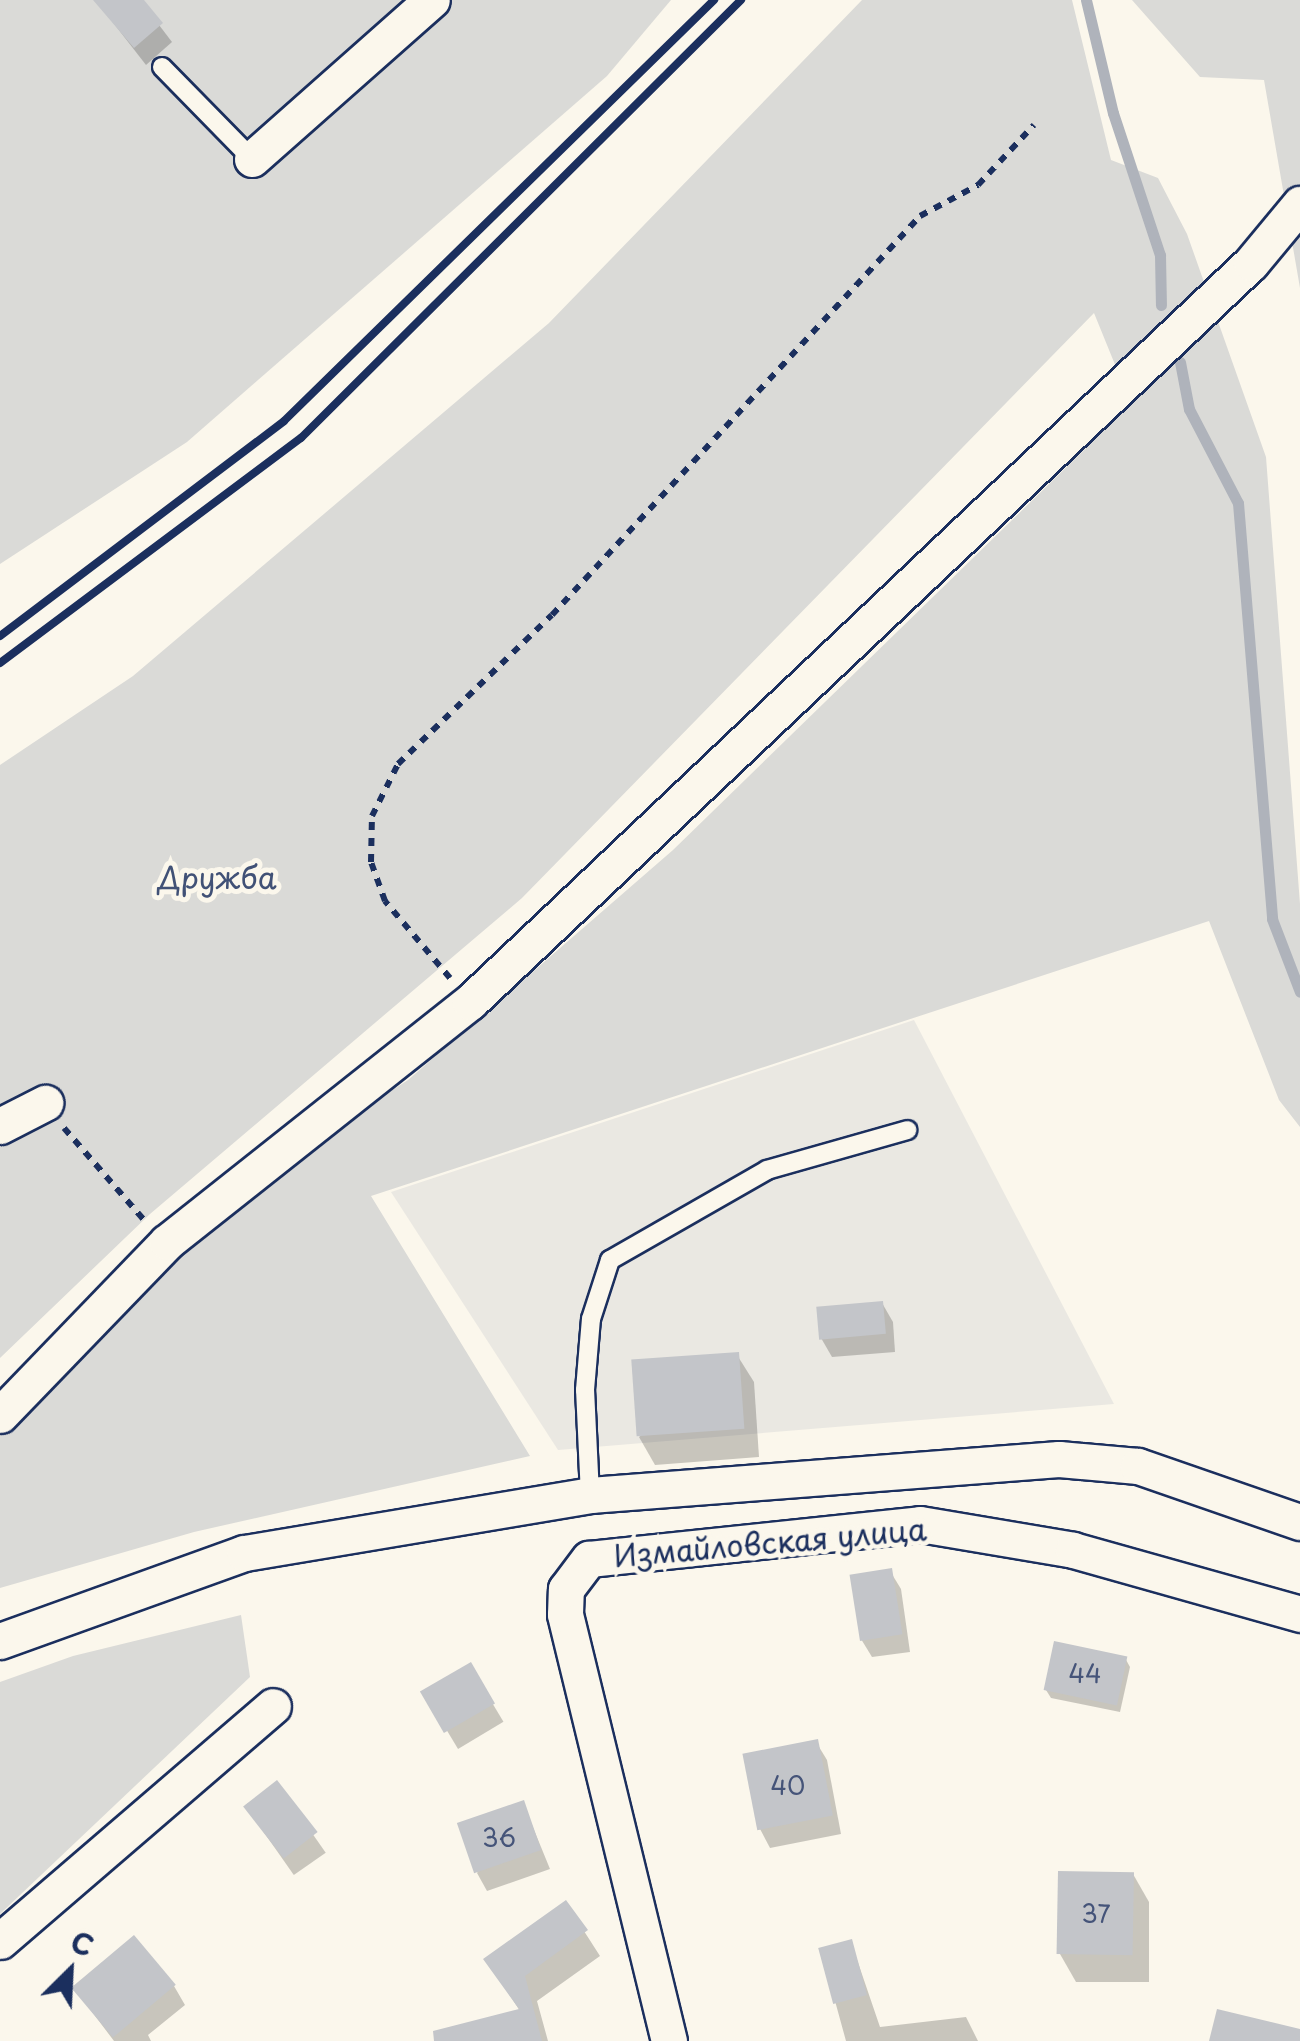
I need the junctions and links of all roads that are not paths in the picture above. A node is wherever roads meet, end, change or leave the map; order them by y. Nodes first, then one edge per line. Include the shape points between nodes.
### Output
1 (432, 0) edge
2 (162, 67) dead end
3 (252, 159) joint
4 (1300, 204) edge
5 (44, 1103) road end
6 (0, 1126) edge
7 (906, 1130) dead end
8 (0, 1415) edge
9 (590, 1495) junction
10 (1300, 1522) edge
11 (1300, 1614) edge
12 (0, 1641) edge
13 (273, 1706) dead end
14 (0, 1941) edge
15 (669, 2041) edge

1 - 3 street
2 - 3 lane
4 - 8 street via 1251,263 470,1002 167,1242
5 - 6 street
7 - 9 lane via 767,1170 610,1260 588,1354
9 - 10 street via 1058,1459 1138,1466
9 - 12 street via 244,1553
11 - 15 street, Измайловская улица via 1073,1550 920,1524 589,1559 571,1578 565,1614
13 - 14 street

